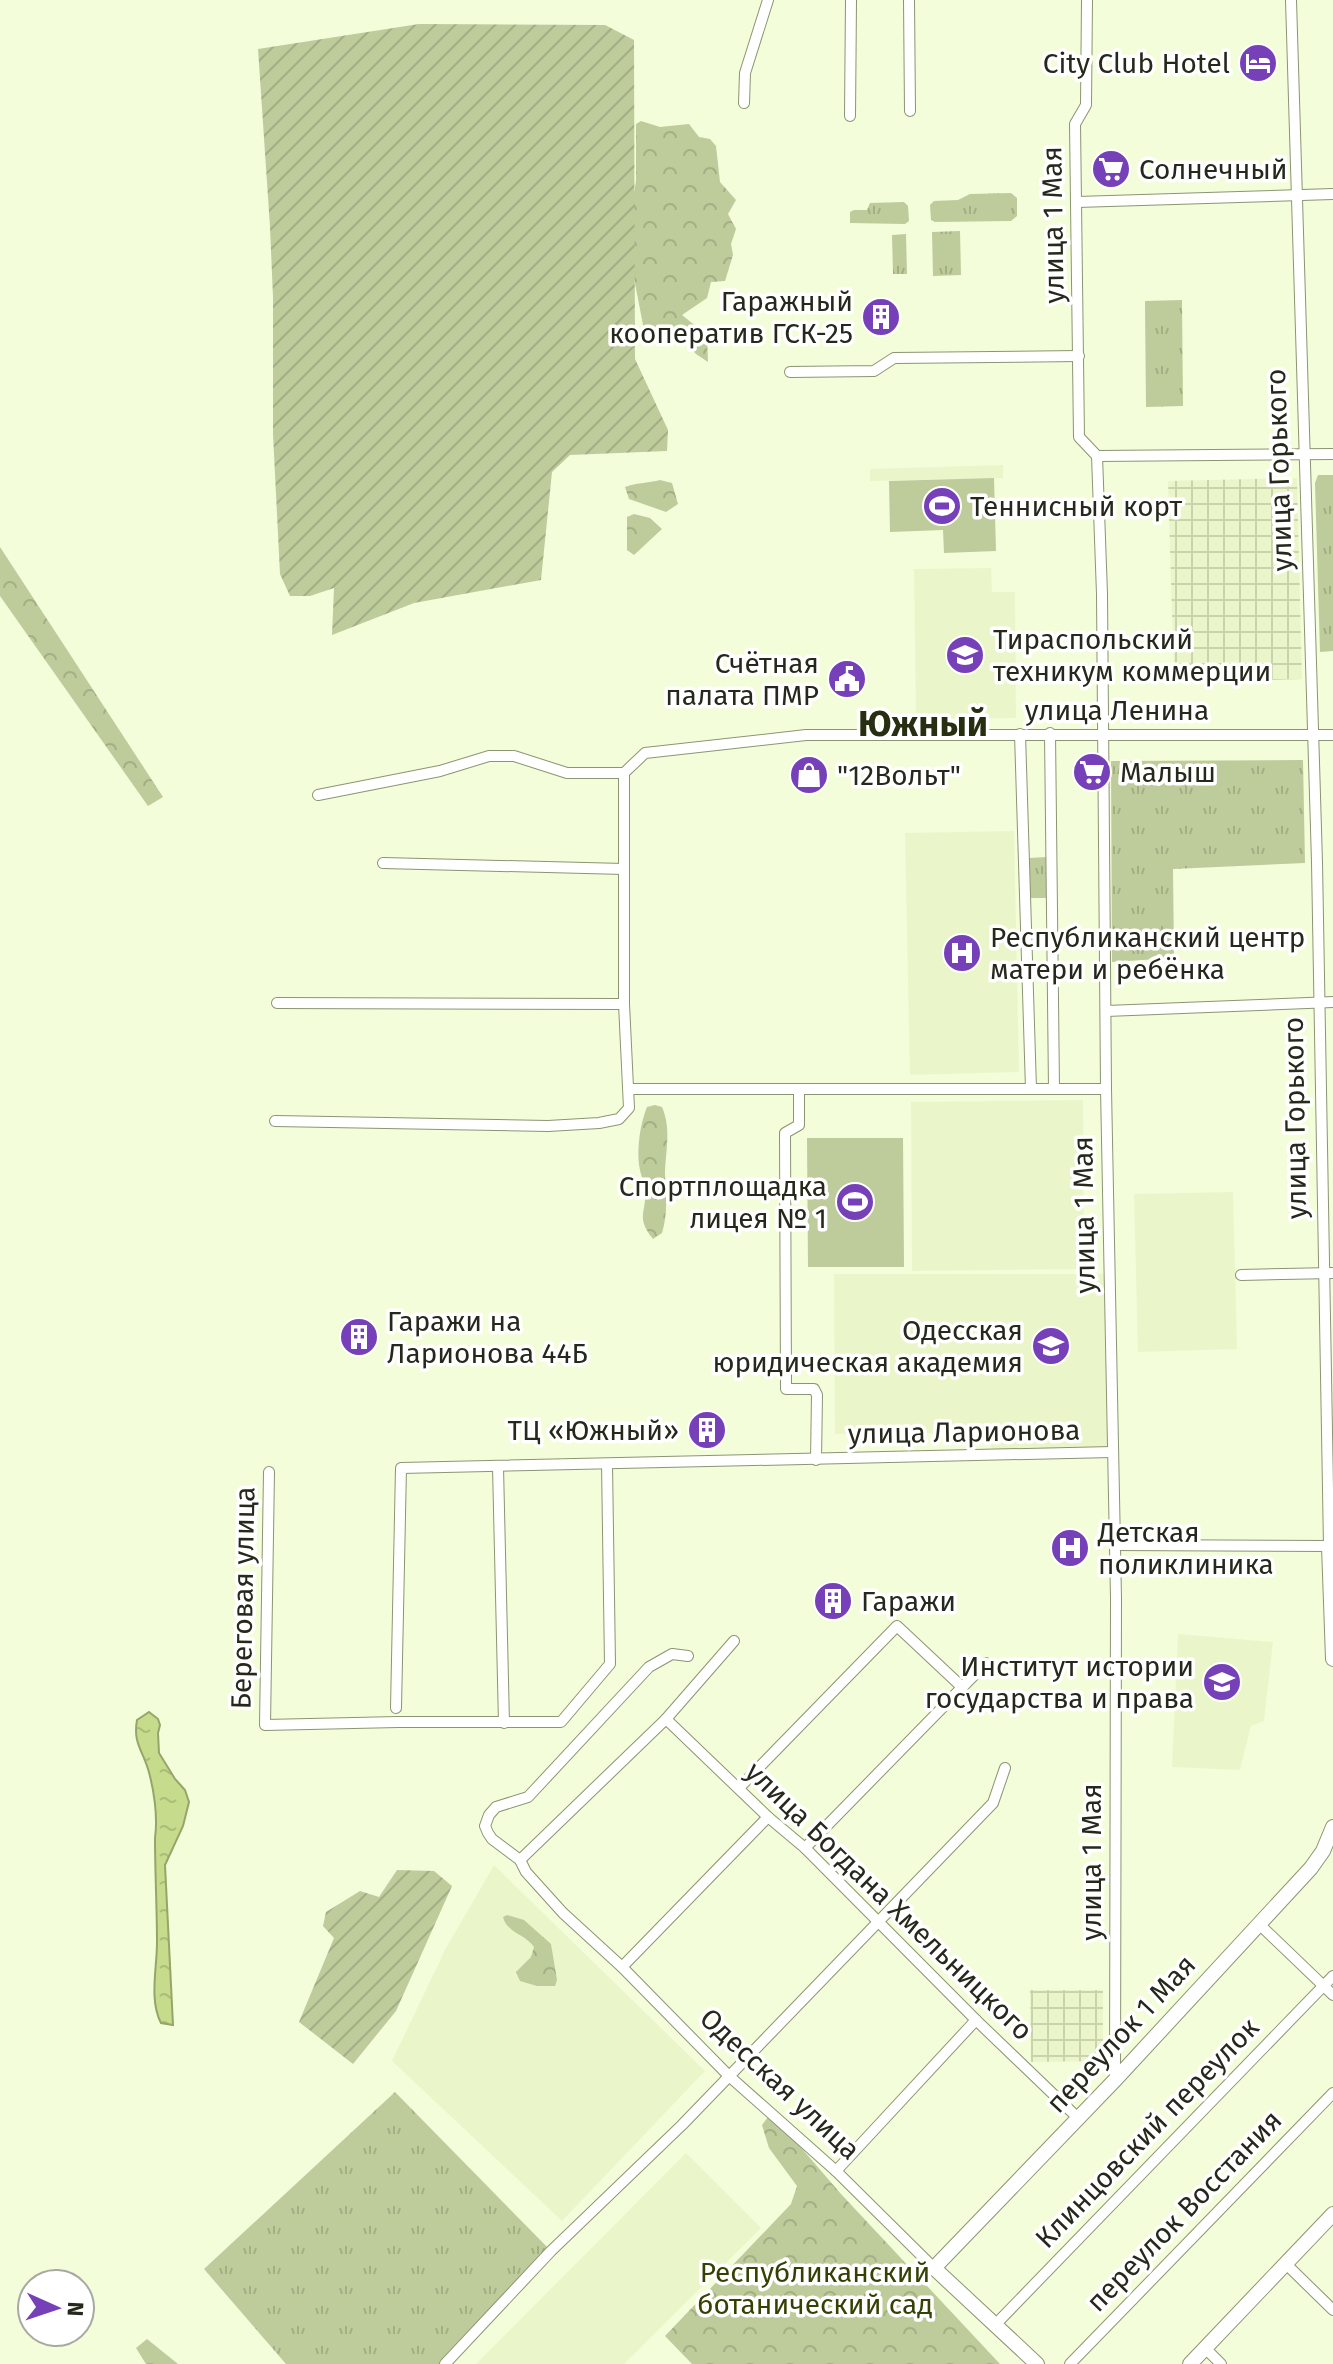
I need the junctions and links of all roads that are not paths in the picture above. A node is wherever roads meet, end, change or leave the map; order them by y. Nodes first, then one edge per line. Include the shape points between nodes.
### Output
1 (768, 0) edge
2 (851, 0) edge
3 (909, 0) edge
4 (1087, 0) edge
5 (1291, 0) edge
6 (744, 103) dead end
7 (910, 111) dead end
8 (850, 116) dead end
9 (1333, 194) edge
10 (1298, 195) junction
11 (1077, 202) junction
12 (1079, 356) junction
13 (790, 372) dead end
14 (1333, 454) edge
15 (1304, 455) junction
16 (1097, 456) junction
17 (1050, 733) junction
18 (1020, 734) junction
19 (1104, 734) junction
20 (1312, 735) junction
21 (1333, 735) edge
22 (624, 773) junction
23 (318, 795) dead end
24 (383, 863) dead end
25 (624, 869) junction
26 (1320, 1002) junction
27 (1333, 1002) edge
28 (277, 1003) dead end
29 (624, 1004) junction
30 (1106, 1011) junction
31 (629, 1089) junction
32 (1031, 1089) junction
33 (1054, 1089) junction
34 (1106, 1089) junction
35 (799, 1090) junction
36 (275, 1121) dead end
37 (1328, 1274) edge
38 (1241, 1275) dead end
39 (1112, 1452) junction
40 (816, 1460) junction
41 (607, 1464) junction
42 (498, 1467) junction
43 (269, 1472) dead end
44 (1115, 1545) junction
45 (1331, 1546) edge
46 (734, 1641) dead end
47 (688, 1656) dead end
48 (1333, 1659) edge
49 (986, 1663) dead end
50 (962, 1687) junction
51 (396, 1708) dead end
52 (666, 1719) junction
53 (504, 1723) junction
54 (1005, 1768) dead end
55 (739, 1788) junction
56 (768, 1817) junction
57 (1333, 1827) edge
58 (805, 1848) junction
59 (520, 1860) junction
60 (879, 1922) junction
61 (1259, 1924) junction
62 (622, 1967) junction
63 (1333, 1976) edge
64 (1323, 1986) junction
65 (1333, 1995) edge
66 (976, 2020) junction
67 (729, 2076) junction
68 (1115, 2080) junction
69 (1333, 2093) edge
70 (1078, 2118) junction
71 (836, 2171) junction
72 (1333, 2214) edge
73 (1285, 2263) junction
74 (934, 2268) junction
75 (1333, 2310) edge
76 (995, 2325) junction
77 (1205, 2348) junction
78 (445, 2364) edge
79 (1037, 2364) edge
80 (1070, 2364) edge
81 (1190, 2364) edge
82 (1221, 2364) edge

1 - 6 street via 745,73
2 - 8 street
3 - 7 street
4 - 11 street, улица 1 Мая via 1086,105 1075,124
5 - 10 street, улица Горького
9 - 10 street
10 - 11 street
10 - 15 street, улица Горького
11 - 12 street, улица 1 Мая
12 - 13 street via 894,358 874,371
12 - 16 street, улица 1 Мая via 1079,437
14 - 15 street
15 - 16 street
15 - 20 street, улица Горького
16 - 19 street, улица 1 Мая
17 - 18 street, улица Ленина
17 - 19 street, улица Ленина
17 - 33 street
18 - 22 street, улица Ленина via 806,735 645,753
18 - 32 street
19 - 20 street, улица Ленина
19 - 30 street, улица 1 Мая
20 - 21 street, улица Ленина
20 - 26 street, улица Горького
22 - 23 street via 567,773 514,756 489,756
22 - 25 street
24 - 25 street
25 - 29 street
26 - 27 street
26 - 30 street
26 - 37 street, улица Горького
28 - 29 street
29 - 31 street
30 - 34 street, улица 1 Мая
31 - 35 street
31 - 36 street via 629,1108 619,1119 599,1123
32 - 33 street
32 - 35 street
33 - 34 street
34 - 39 street, улица 1 Мая
35 - 40 street, улица Ларионова via 799,1125 785,1133 786,1389 809,1388 817,1395
37 - 38 street
37 - 45 street, улица Горького
39 - 40 street, улица Ларионова
39 - 44 street, улица 1 Мая
40 - 41 street, улица Ларионова
41 - 42 street, улица Ларионова
41 - 53 street via 610,1664 561,1722
42 - 51 street, улица Ларионова via 401,1468
42 - 53 street
43 - 53 street, Береговая улица via 265,1725
44 - 45 street
44 - 68 street, улица 1 Мая
45 - 48 street, улица Горького
46 - 52 street
47 - 59 street, Одесская улица via 672,1654 649,1667 528,1797 496,1807 489,1815 485,1826 492,1839
49 - 50 street
50 - 55 street via 897,1626
50 - 58 street
52 - 55 street, улица Богдана Хмельницкого
52 - 59 street
54 - 60 street via 993,1803
55 - 56 street, улица Богдана Хмельницкого
56 - 58 street, улица Богдана Хмельницкого
56 - 62 street
57 - 61 street, переулок 1 Мая via 1311,1868
58 - 60 street, улица Богдана Хмельницкого
59 - 62 street, Одесская улица via 536,1885
60 - 66 street, улица Богдана Хмельницкого
60 - 67 street
61 - 64 street
61 - 68 street, переулок 1 Мая
62 - 67 street, Одесская улица
63 - 64 street, Клинцовский переулок
64 - 65 street
64 - 76 street, Клинцовский переулок
66 - 70 street, улица Богдана Хмельницкого
66 - 71 street
67 - 71 street, Одесская улица
67 - 78 street
68 - 70 street, переулок 1 Мая
69 - 80 street, переулок Восстания
70 - 74 street, переулок 1 Мая
71 - 74 street, Одесская улица
72 - 73 street
73 - 75 street
73 - 77 street
74 - 76 street, Одесская улица
76 - 79 street, Одесская улица
77 - 81 street
77 - 82 street

